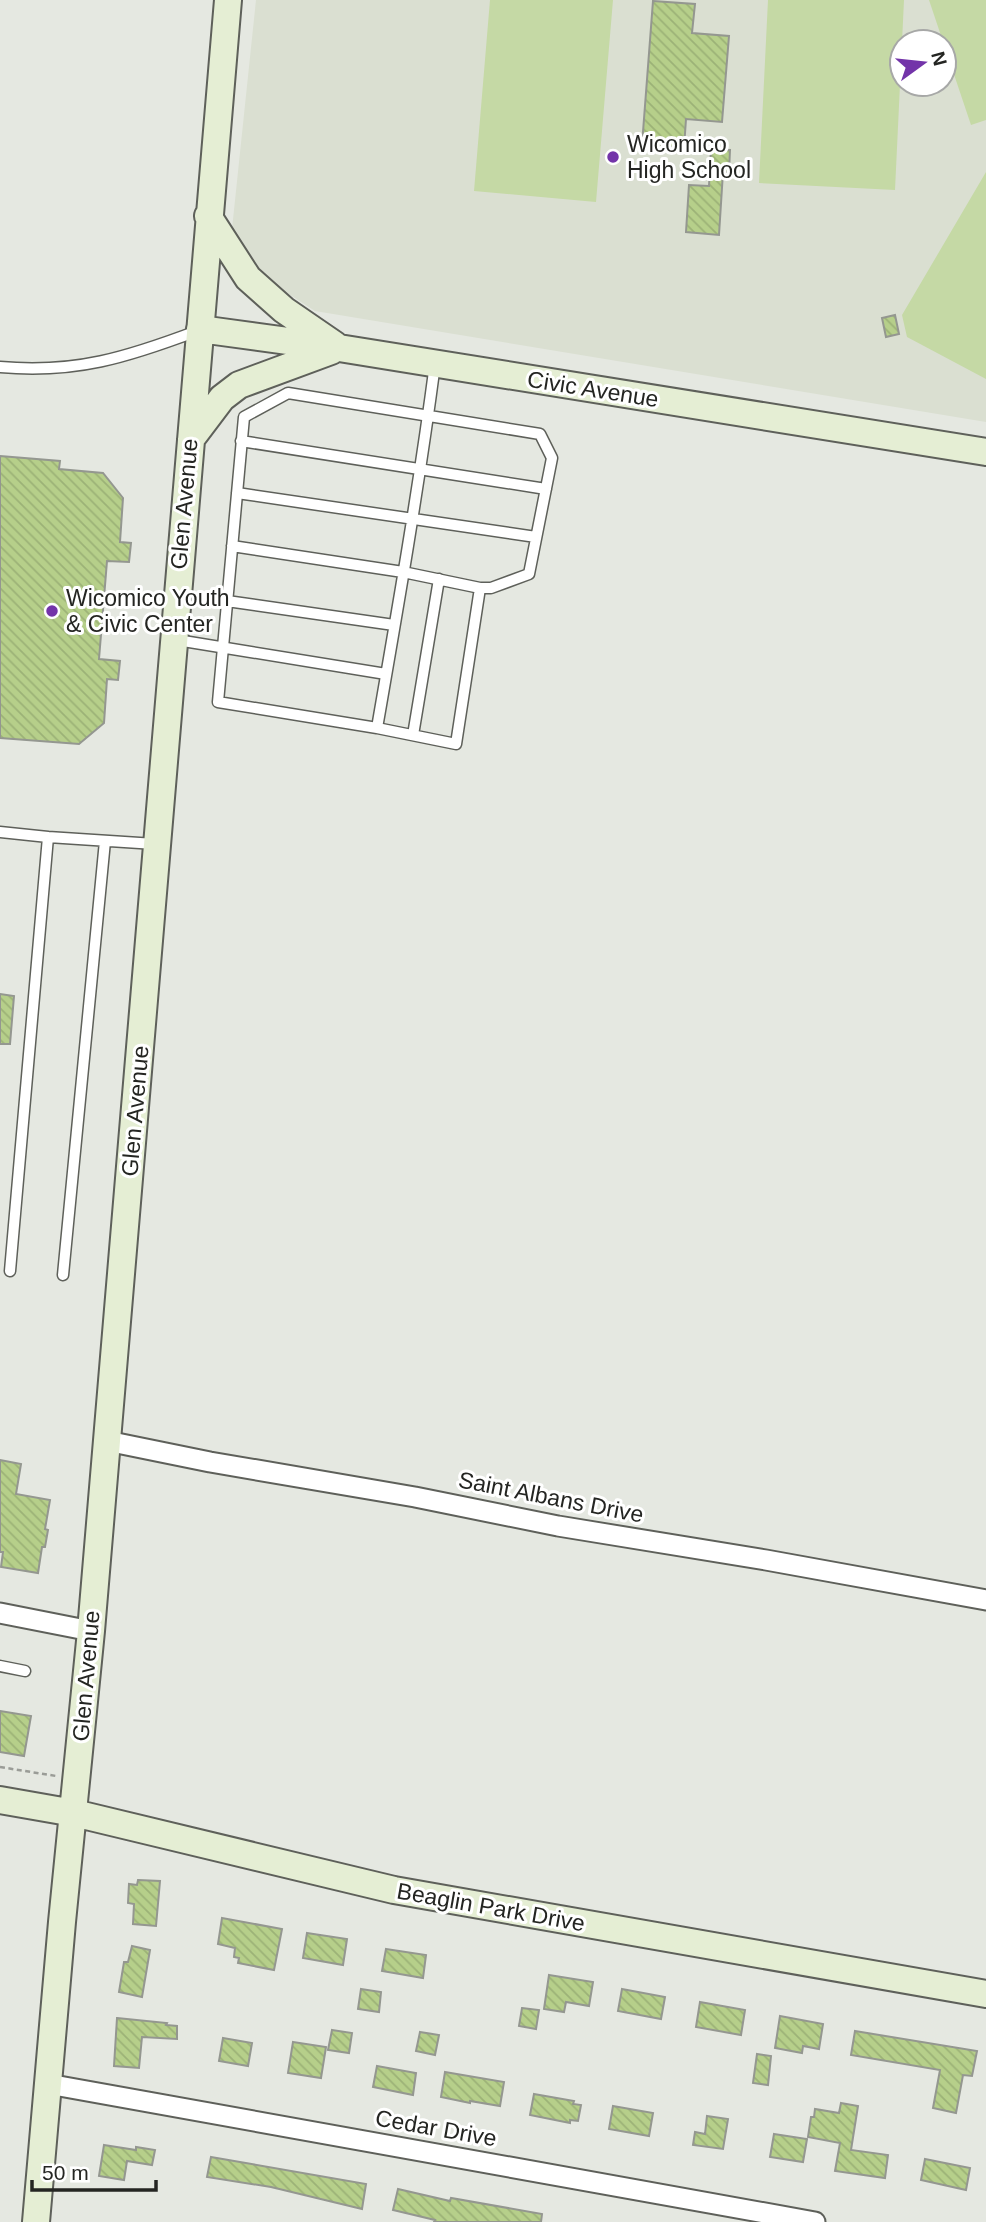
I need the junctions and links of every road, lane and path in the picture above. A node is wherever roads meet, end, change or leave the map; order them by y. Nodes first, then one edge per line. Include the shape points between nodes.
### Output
1 (228, 0) edge
2 (208, 216) junction
3 (200, 329) junction
4 (339, 348) junction
5 (435, 364) junction
6 (0, 367) edge
7 (428, 415) junction
8 (190, 440) junction
9 (242, 441) junction
10 (986, 452) edge
11 (420, 469) junction
12 (546, 489) junction
13 (237, 494) junction
14 (412, 517) junction
15 (537, 537) junction
16 (232, 546) junction
17 (403, 572) junction
18 (439, 579) junction
19 (480, 588) junction
20 (227, 601) junction
21 (394, 625) junction
22 (173, 640) junction
23 (223, 647) junction
24 (386, 674) junction
25 (377, 727) junction
26 (413, 735) junction
27 (0, 832) edge
28 (48, 837) junction
29 (105, 841) junction
30 (157, 844) junction
31 (10, 1270) dead end
32 (63, 1275) dead end
33 (107, 1441) junction
34 (986, 1600) edge
35 (0, 1613) edge
36 (91, 1631) junction
37 (0, 1666) edge
38 (25, 1671) dead end
39 (0, 1767) edge
40 (77, 1779) junction
41 (0, 1801) edge
42 (74, 1813) junction
43 (986, 1994) edge
44 (48, 2084) junction
45 (36, 2222) edge
46 (815, 2222) edge

1 - 2 street, Glen Avenue
2 - 3 street, Glen Avenue
2 - 4 street via 247,278
3 - 4 street, Civic Avenue
3 - 6 lane via 100,363
3 - 8 street, Glen Avenue
4 - 5 street, Civic Avenue
4 - 8 street via 239,385 222,398
5 - 7 lane
5 - 10 street, Civic Avenue
7 - 9 lane via 288,393 244,417
7 - 11 lane
7 - 12 lane via 540,434 552,458
8 - 22 street, Glen Avenue
9 - 11 lane
9 - 13 lane
11 - 12 lane
11 - 14 lane
12 - 15 lane
13 - 14 lane
13 - 16 lane
14 - 15 lane
14 - 17 lane
15 - 19 lane via 529,574
16 - 17 lane
16 - 20 lane
17 - 18 lane
17 - 21 lane
18 - 19 lane
18 - 26 lane
19 - 26 lane via 456,744
20 - 21 lane
20 - 23 lane
21 - 24 lane
22 - 23 lane
22 - 30 street, Glen Avenue
23 - 24 lane
23 - 25 lane via 218,702
24 - 25 lane
25 - 26 lane
27 - 28 lane
28 - 29 lane
28 - 31 lane
29 - 30 lane
29 - 32 lane
30 - 33 street, Glen Avenue
33 - 34 street, Saint Albans Drive
33 - 36 street, Glen Avenue
35 - 36 street
36 - 40 street, Glen Avenue
37 - 38 lane
39 - 40 path
40 - 42 street, Glen Avenue
41 - 42 street, Beaglin Park Drive
42 - 43 street, Beaglin Park Drive via 394,1889
42 - 44 street, Glen Avenue
44 - 45 street, Glen Avenue
44 - 46 street, Cedar Drive

